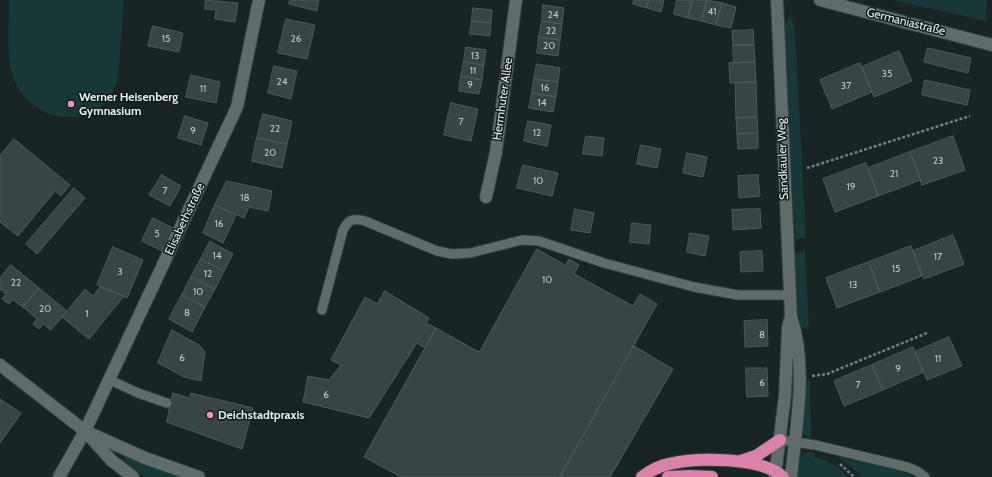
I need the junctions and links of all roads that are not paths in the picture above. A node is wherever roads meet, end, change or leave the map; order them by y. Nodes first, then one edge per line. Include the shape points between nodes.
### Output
1 (259, 0) edge
2 (516, 0) edge
3 (777, 0) edge
4 (820, 0) edge
5 (992, 45) edge
6 (486, 196) dead end
7 (790, 295) junction
8 (322, 310) dead end
9 (791, 317) junction
10 (0, 365) edge
11 (110, 380) junction
12 (166, 403) dead end
13 (85, 431) junction
14 (780, 440) junction
15 (794, 442) junction
16 (734, 462) junction
17 (778, 475) edge
18 (59, 477) edge
19 (133, 477) edge
20 (199, 477) edge
21 (642, 477) edge
22 (668, 477) edge
23 (711, 477) edge
24 (792, 477) edge
25 (925, 477) edge

1 - 11 street, Elisabethstraße via 237,106
2 - 6 street, Herrnhuter Allee via 496,152
3 - 7 street, Sandkauler Weg
4 - 5 street, Germaniastraße
7 - 8 lane via 738,295 694,287 604,263 539,241 522,240 470,253 452,254 354,218 347,222 343,230
7 - 9 street, Sandkauler Weg
9 - 14 street, Sandkauler Weg via 787,335 785,396
9 - 15 street, Sandkauler Weg via 796,336 799,376
10 - 13 street
11 - 12 lane
11 - 13 street, Elisabethstraße
13 - 18 street, Elisabethstraße
13 - 19 street via 111,460
13 - 20 street via 145,458
14 - 15 lane
14 - 16 highway via 756,456
14 - 17 street, Sandkauler Weg
15 - 24 street, Sandkauler Weg
15 - 25 lane via 907,467
16 - 17 highway via 764,466
16 - 21 highway via 680,462 656,468
22 - 23 highway

